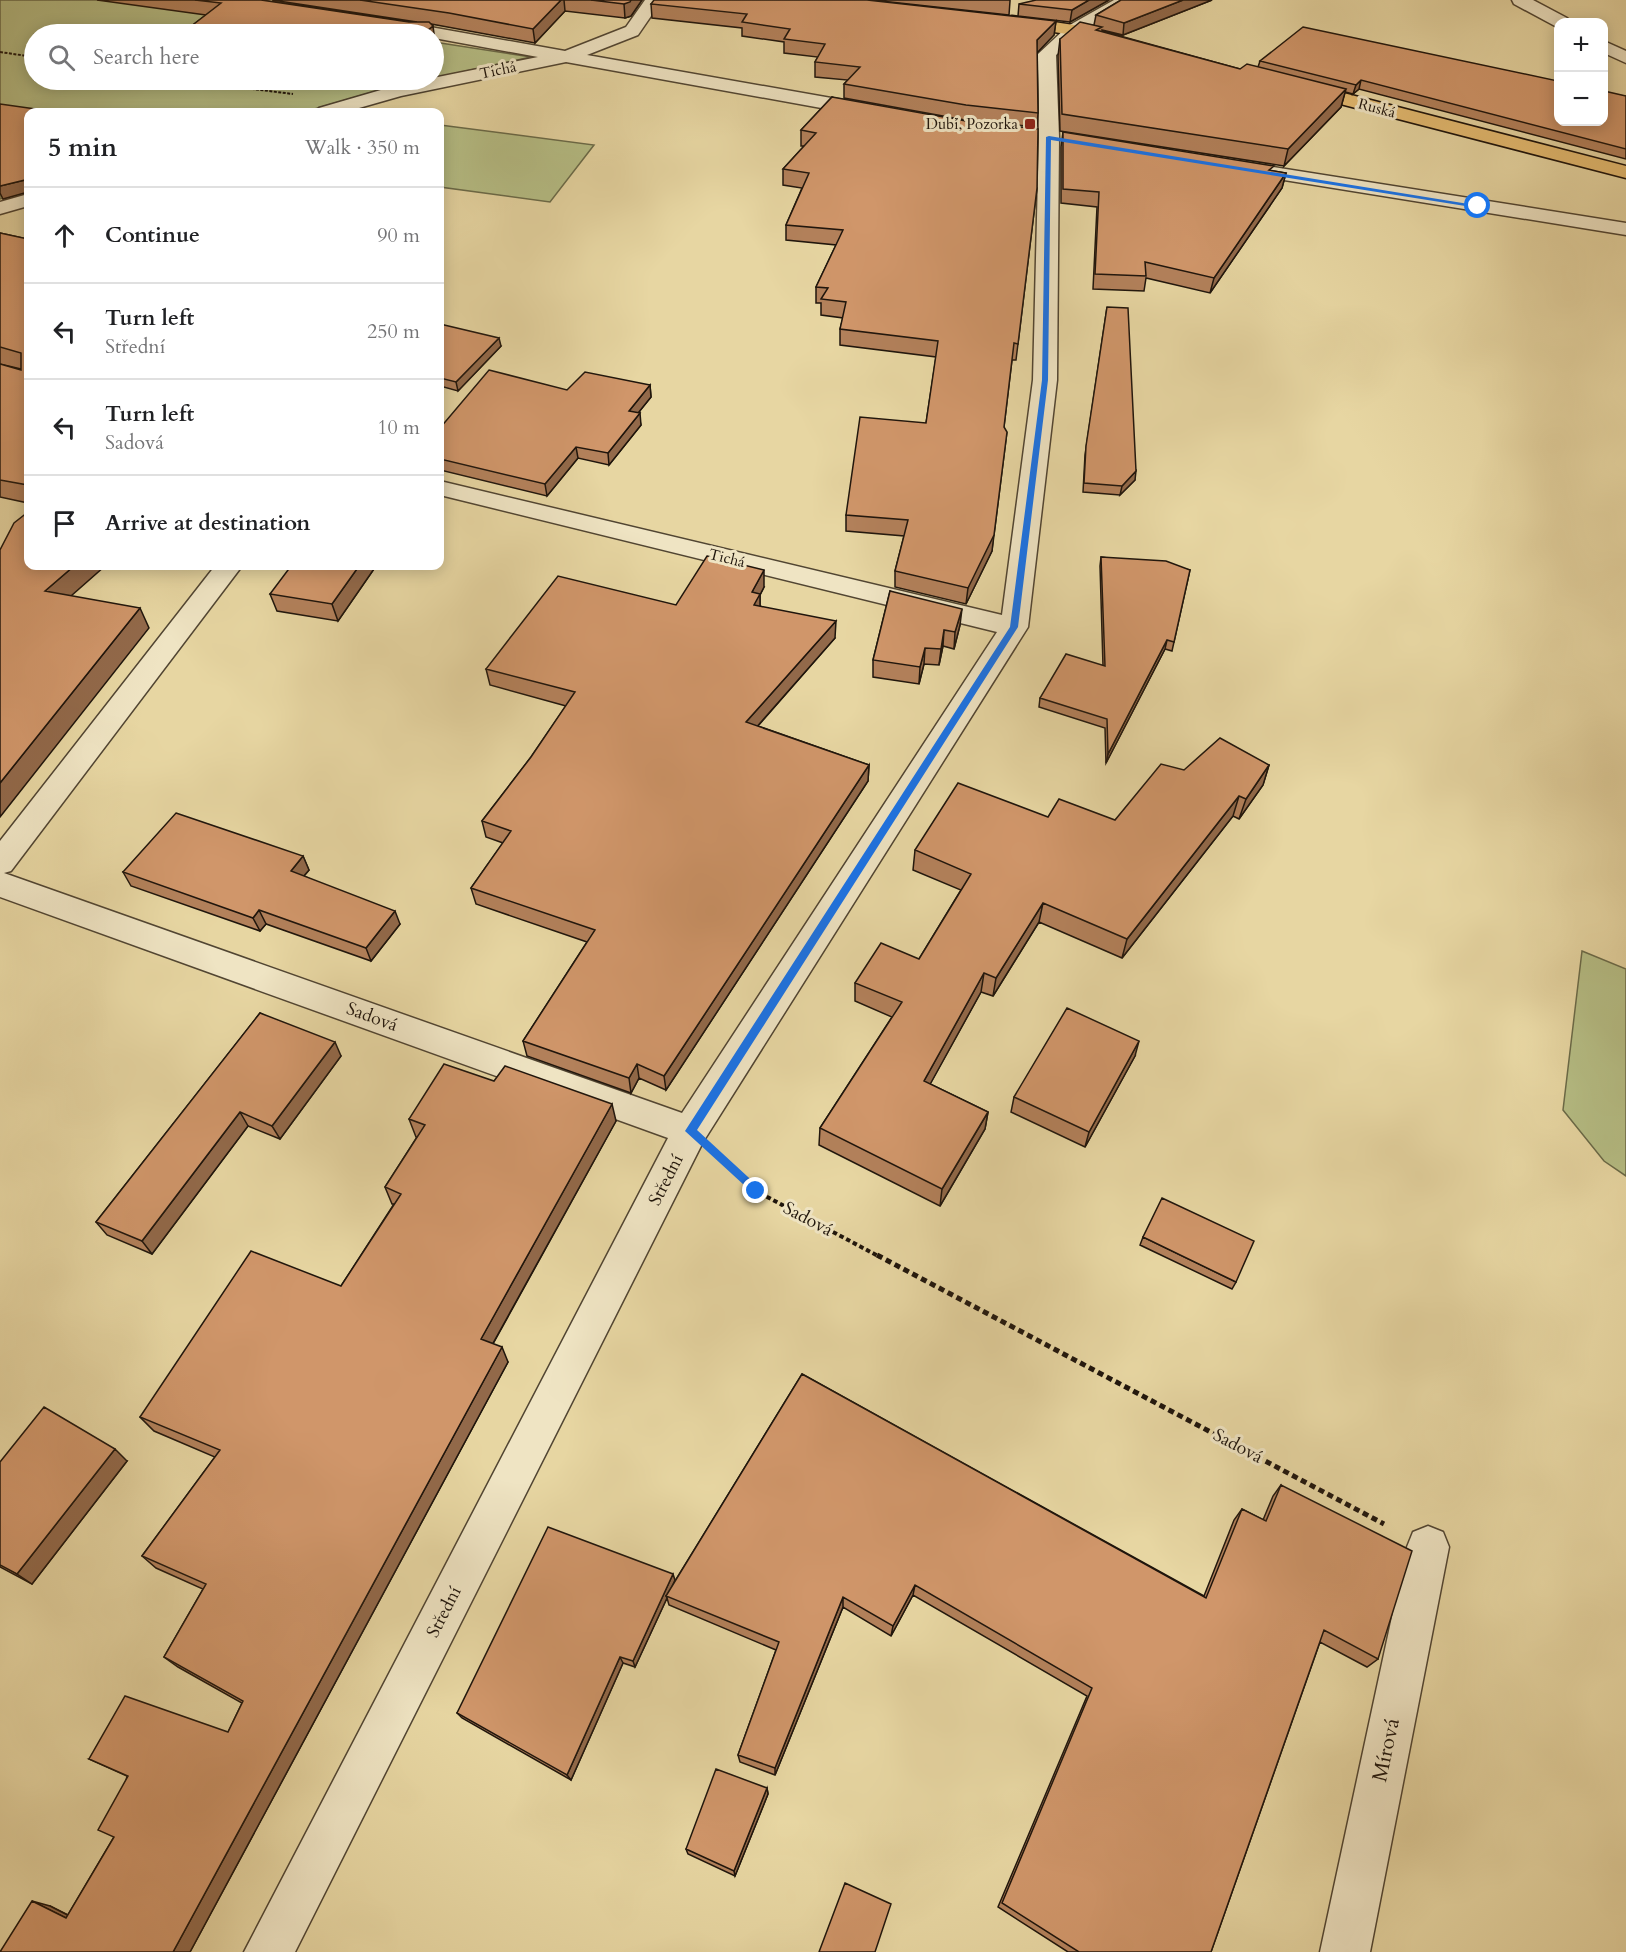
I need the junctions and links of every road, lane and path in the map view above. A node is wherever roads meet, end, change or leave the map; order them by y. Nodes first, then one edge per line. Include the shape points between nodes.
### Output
1 (654, 0) edge
2 (1126, 0) edge
3 (1520, 0) edge
4 (1554, 18) edge
5 (993, 19) edge
6 (372, 22) edge
7 (384, 24) edge
8 (1074, 30) junction
9 (444, 34) edge
10 (1137, 46) edge
11 (1608, 48) edge
12 (0, 52) edge
13 (24, 56) edge
14 (568, 56) junction
15 (1626, 58) edge
16 (444, 82) edge
17 (1286, 84) edge
18 (262, 90) edge
19 (403, 90) edge
20 (361, 102) junction
21 (340, 108) edge
22 (883, 114) edge
23 (1222, 165) edge
24 (1626, 172) edge
25 (24, 201) edge
26 (0, 208) edge
27 (1626, 229) edge
28 (444, 489) edge
29 (226, 570) edge
30 (1014, 627) junction
31 (0, 863) edge
32 (0, 884) edge
33 (690, 1131) junction
34 (1428, 1547) joint
35 (269, 1952) edge
36 (1345, 1952) edge

1 - 14 street, Tichá via 632,31
2 - 8 street, Střední
3 - 4 street
5 - 8 main road
6 - 7 street
8 - 10 main road
8 - 30 street, Střední via 1047,54 1045,380
9 - 14 street
11 - 15 street
12 - 13 path
14 - 16 street, Tichá
14 - 22 street
17 - 24 main road, Ruská
18 - 20 path
19 - 20 street, Tichá
20 - 21 street, Tichá
23 - 27 street
25 - 26 street
28 - 30 street, Tichá
29 - 31 street
30 - 33 street, Střední
32 - 33 street, Sadová
33 - 34 path, Sadová via 756,1191
33 - 35 street, Střední
34 - 36 street, Mírová

